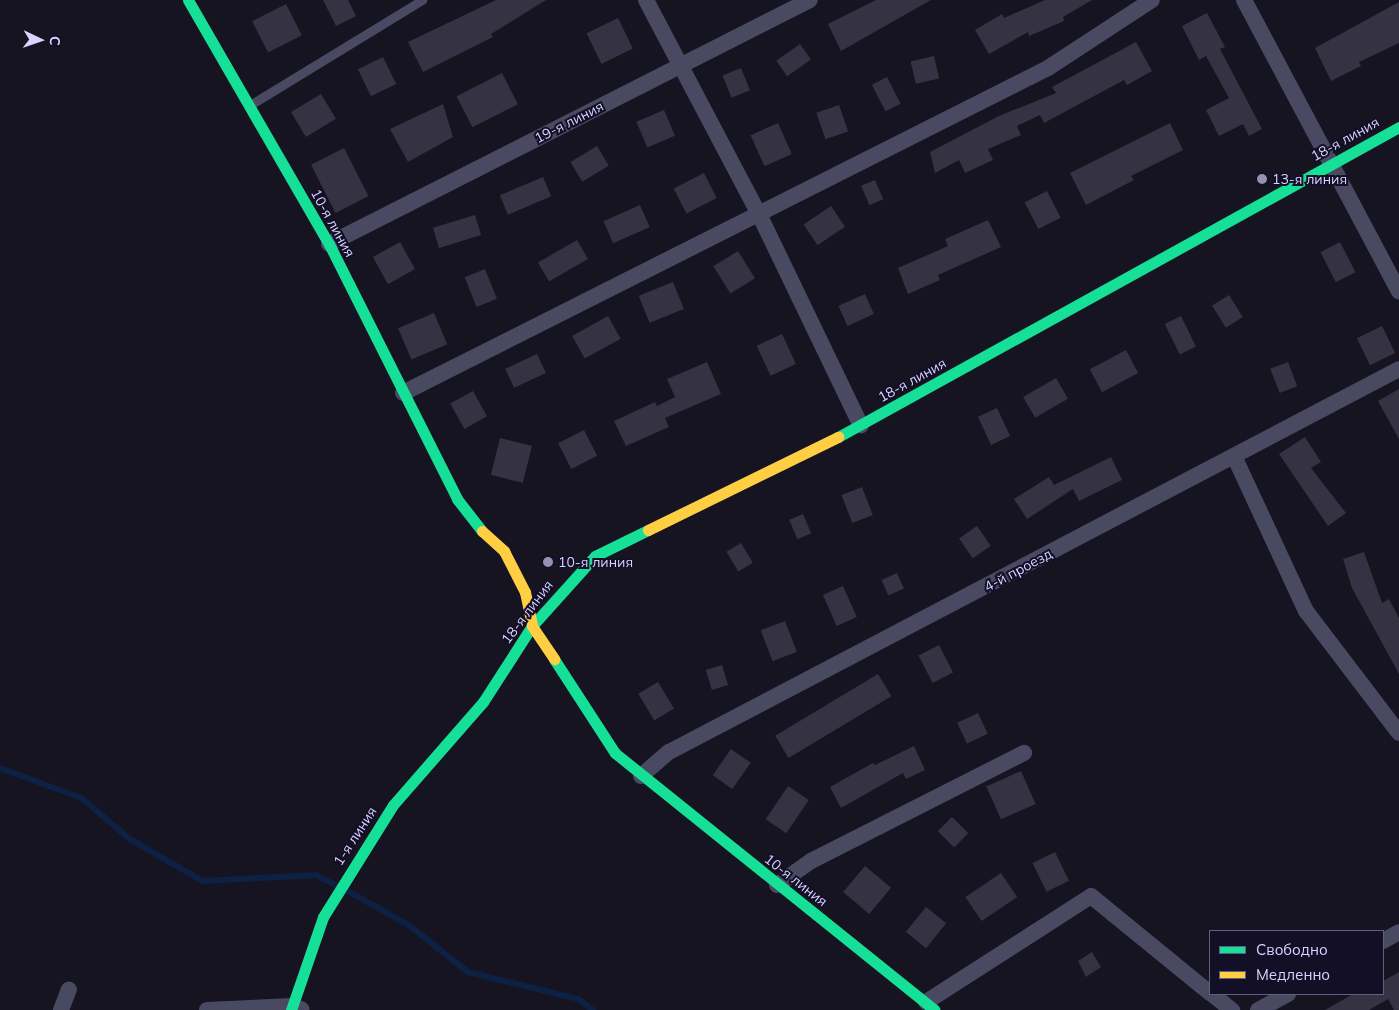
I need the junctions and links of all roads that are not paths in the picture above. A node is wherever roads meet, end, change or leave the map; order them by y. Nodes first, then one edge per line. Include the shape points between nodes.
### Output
1 (188, 0) edge
2 (422, 0) edge
3 (646, 0) edge
4 (810, 0) edge
5 (1152, 0) edge
6 (1244, 0) edge
7 (681, 66) junction
8 (248, 106) junction
9 (1399, 127) edge
10 (1331, 164) junction
11 (758, 212) junction
12 (329, 244) junction
13 (1399, 291) edge
14 (1399, 369) edge
15 (403, 393) junction
16 (860, 426) junction
17 (1234, 456) junction
18 (532, 626) junction
19 (483, 702) joint
20 (1399, 732) edge
21 (1024, 753) dead end
22 (641, 776) junction
23 (777, 885) junction
24 (1399, 932) edge
25 (1384, 940) edge
26 (70, 989) dead end
27 (1209, 991) edge
28 (1213, 995) edge
29 (1286, 995) edge
30 (930, 1006) edge
31 (296, 1009) edge
32 (61, 1010) edge
33 (207, 1010) edge
34 (1232, 1010) edge
35 (1258, 1010) edge

1 - 8 street, 10-я линия
2 - 8 lane
3 - 7 street
4 - 7 street, 19-я линия
5 - 11 street via 1048,68
6 - 10 street
7 - 11 street
7 - 12 street, 19-я линия
8 - 12 street, 10-я линия
9 - 10 street, 18-я линия
10 - 13 street
10 - 16 street, 18-я линия
11 - 15 street
11 - 16 street
12 - 15 street, 10-я линия
14 - 17 street, 4-й проезд
15 - 18 street, 10-я линия via 457,499 479,528 504,552 525,592
16 - 18 street, 18-я линия via 595,556
17 - 20 street via 1306,611
17 - 22 street, 4-й проезд via 669,752
18 - 19 street, 18-я линия
18 - 22 street, 10-я линия via 615,753
19 - 31 street, 1-я линия via 393,805 347,876 323,917
21 - 23 street via 811,862
22 - 23 street, 10-я линия
23 - 30 street, 10-я линия
24 - 25 street
26 - 32 street
27 - 30 street via 1091,896
28 - 34 street
29 - 35 street
31 - 33 street

